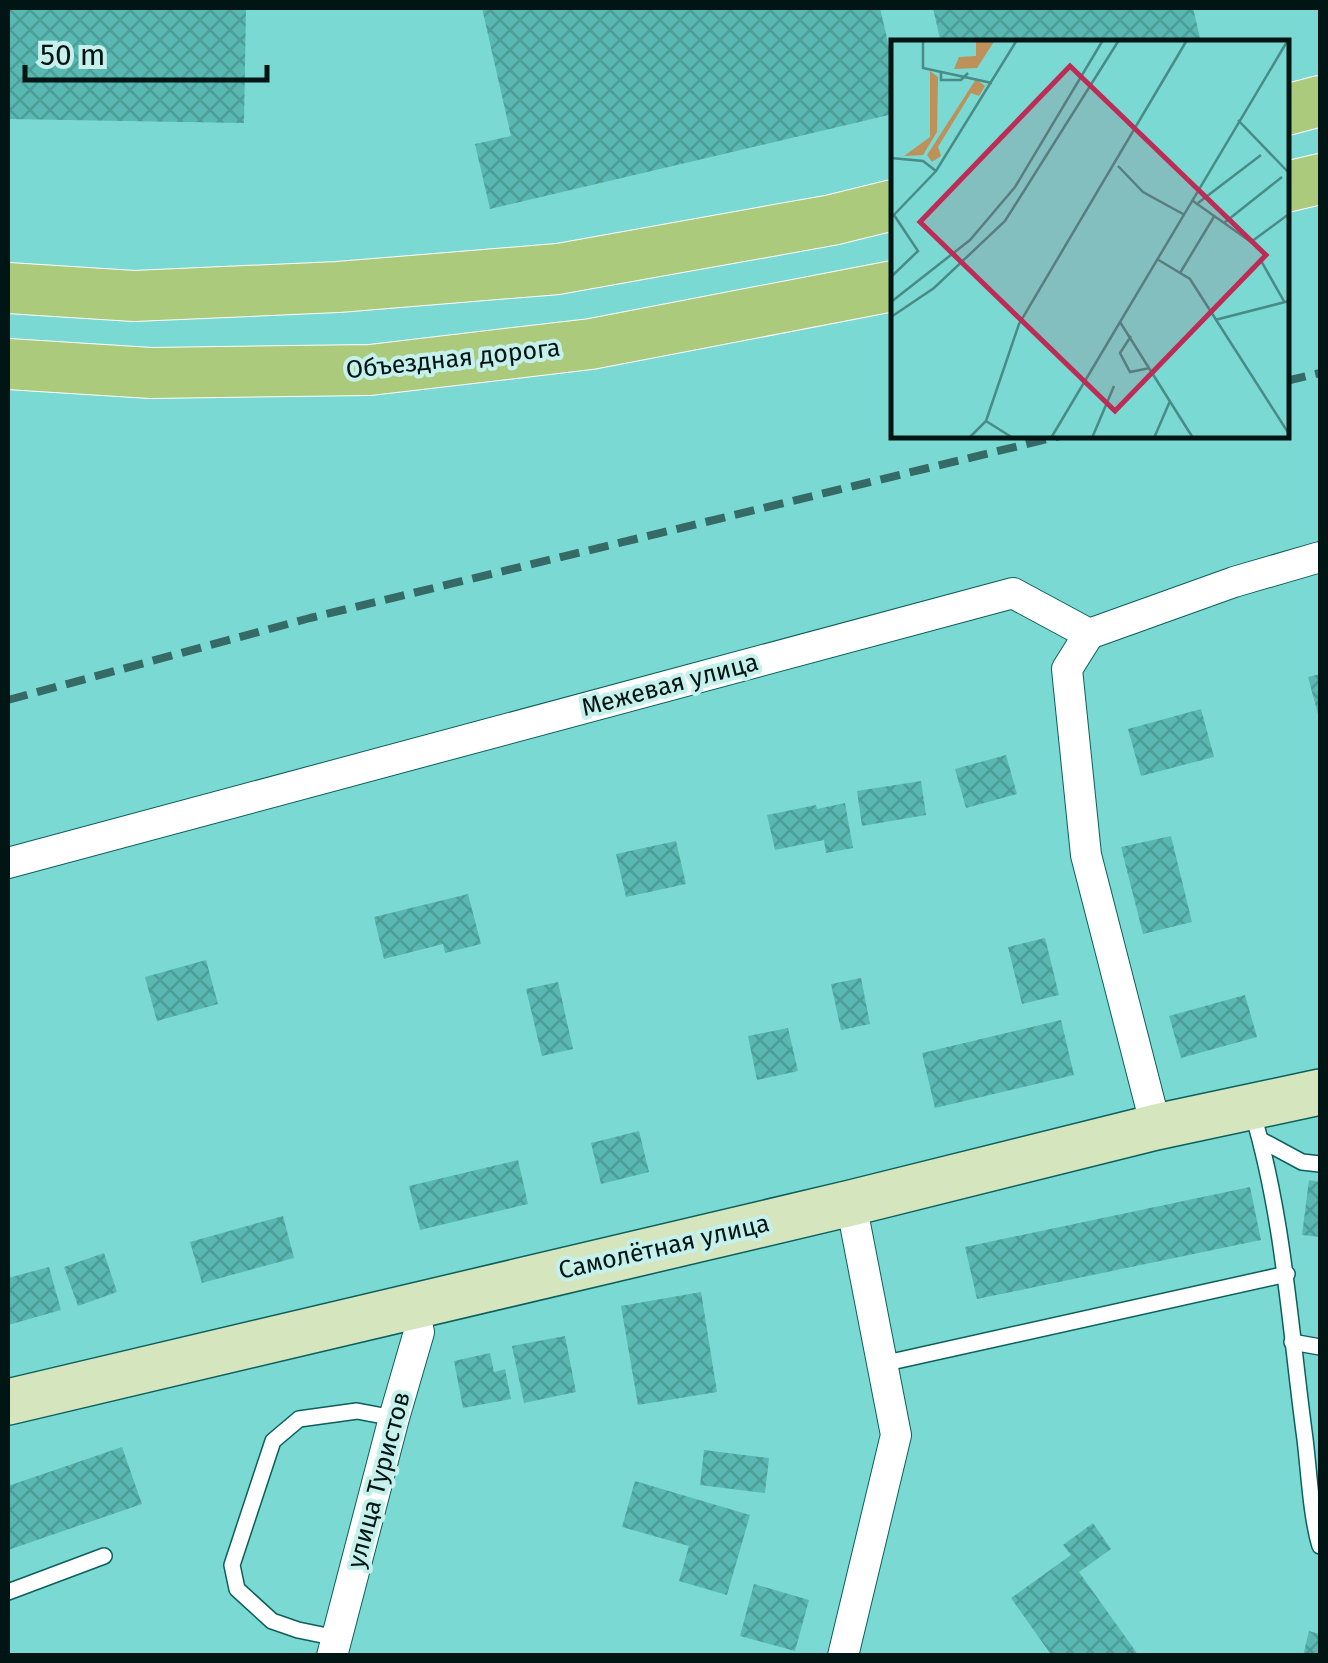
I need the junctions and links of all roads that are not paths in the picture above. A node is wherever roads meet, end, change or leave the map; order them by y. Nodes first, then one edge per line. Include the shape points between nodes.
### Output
1 (1320, 101) edge
2 (1288, 109) edge
3 (1320, 179) edge
4 (1288, 187) edge
5 (891, 205) edge
6 (891, 286) edge
7 (8, 288) edge
8 (8, 364) edge
9 (1320, 557) edge
10 (1089, 634) junction
11 (8, 863) edge
12 (1320, 1092) edge
13 (1256, 1123) junction
14 (1156, 1127) junction
15 (1320, 1164) edge
16 (851, 1203) junction
17 (1286, 1274) junction
18 (413, 1306) junction
19 (1292, 1342) junction
20 (1320, 1347) edge
21 (882, 1364) junction
22 (8, 1402) edge
23 (394, 1418) junction
24 (1320, 1546) edge
25 (104, 1556) dead end
26 (8, 1592) edge
27 (335, 1647) edge
28 (843, 1656) edge

1 - 2 main road
3 - 4 main road
5 - 7 main road via 558,269 134,296
6 - 8 main road, Объездная дорога via 592,344 370,370 150,373
9 - 10 street
10 - 11 street, Межевая улица via 1013,593
10 - 14 street via 1068,670 1086,856
12 - 13 main road, Самолётная улица
13 - 14 main road, Самолётная улица
13 - 15 lane via 1302,1162
13 - 17 lane
14 - 16 main road, Самолётная улица
16 - 18 main road, Самолётная улица
16 - 21 street
17 - 19 lane
17 - 21 lane
18 - 22 main road, Самолётная улица
18 - 23 street, улица Туристов via 420,1332
19 - 20 lane
19 - 24 lane
21 - 28 street via 896,1435
23 - 27 street, улица Туристов
23 - 27 lane via 357,1411 299,1420 273,1442 232,1566 237,1590 272,1620
25 - 26 lane

